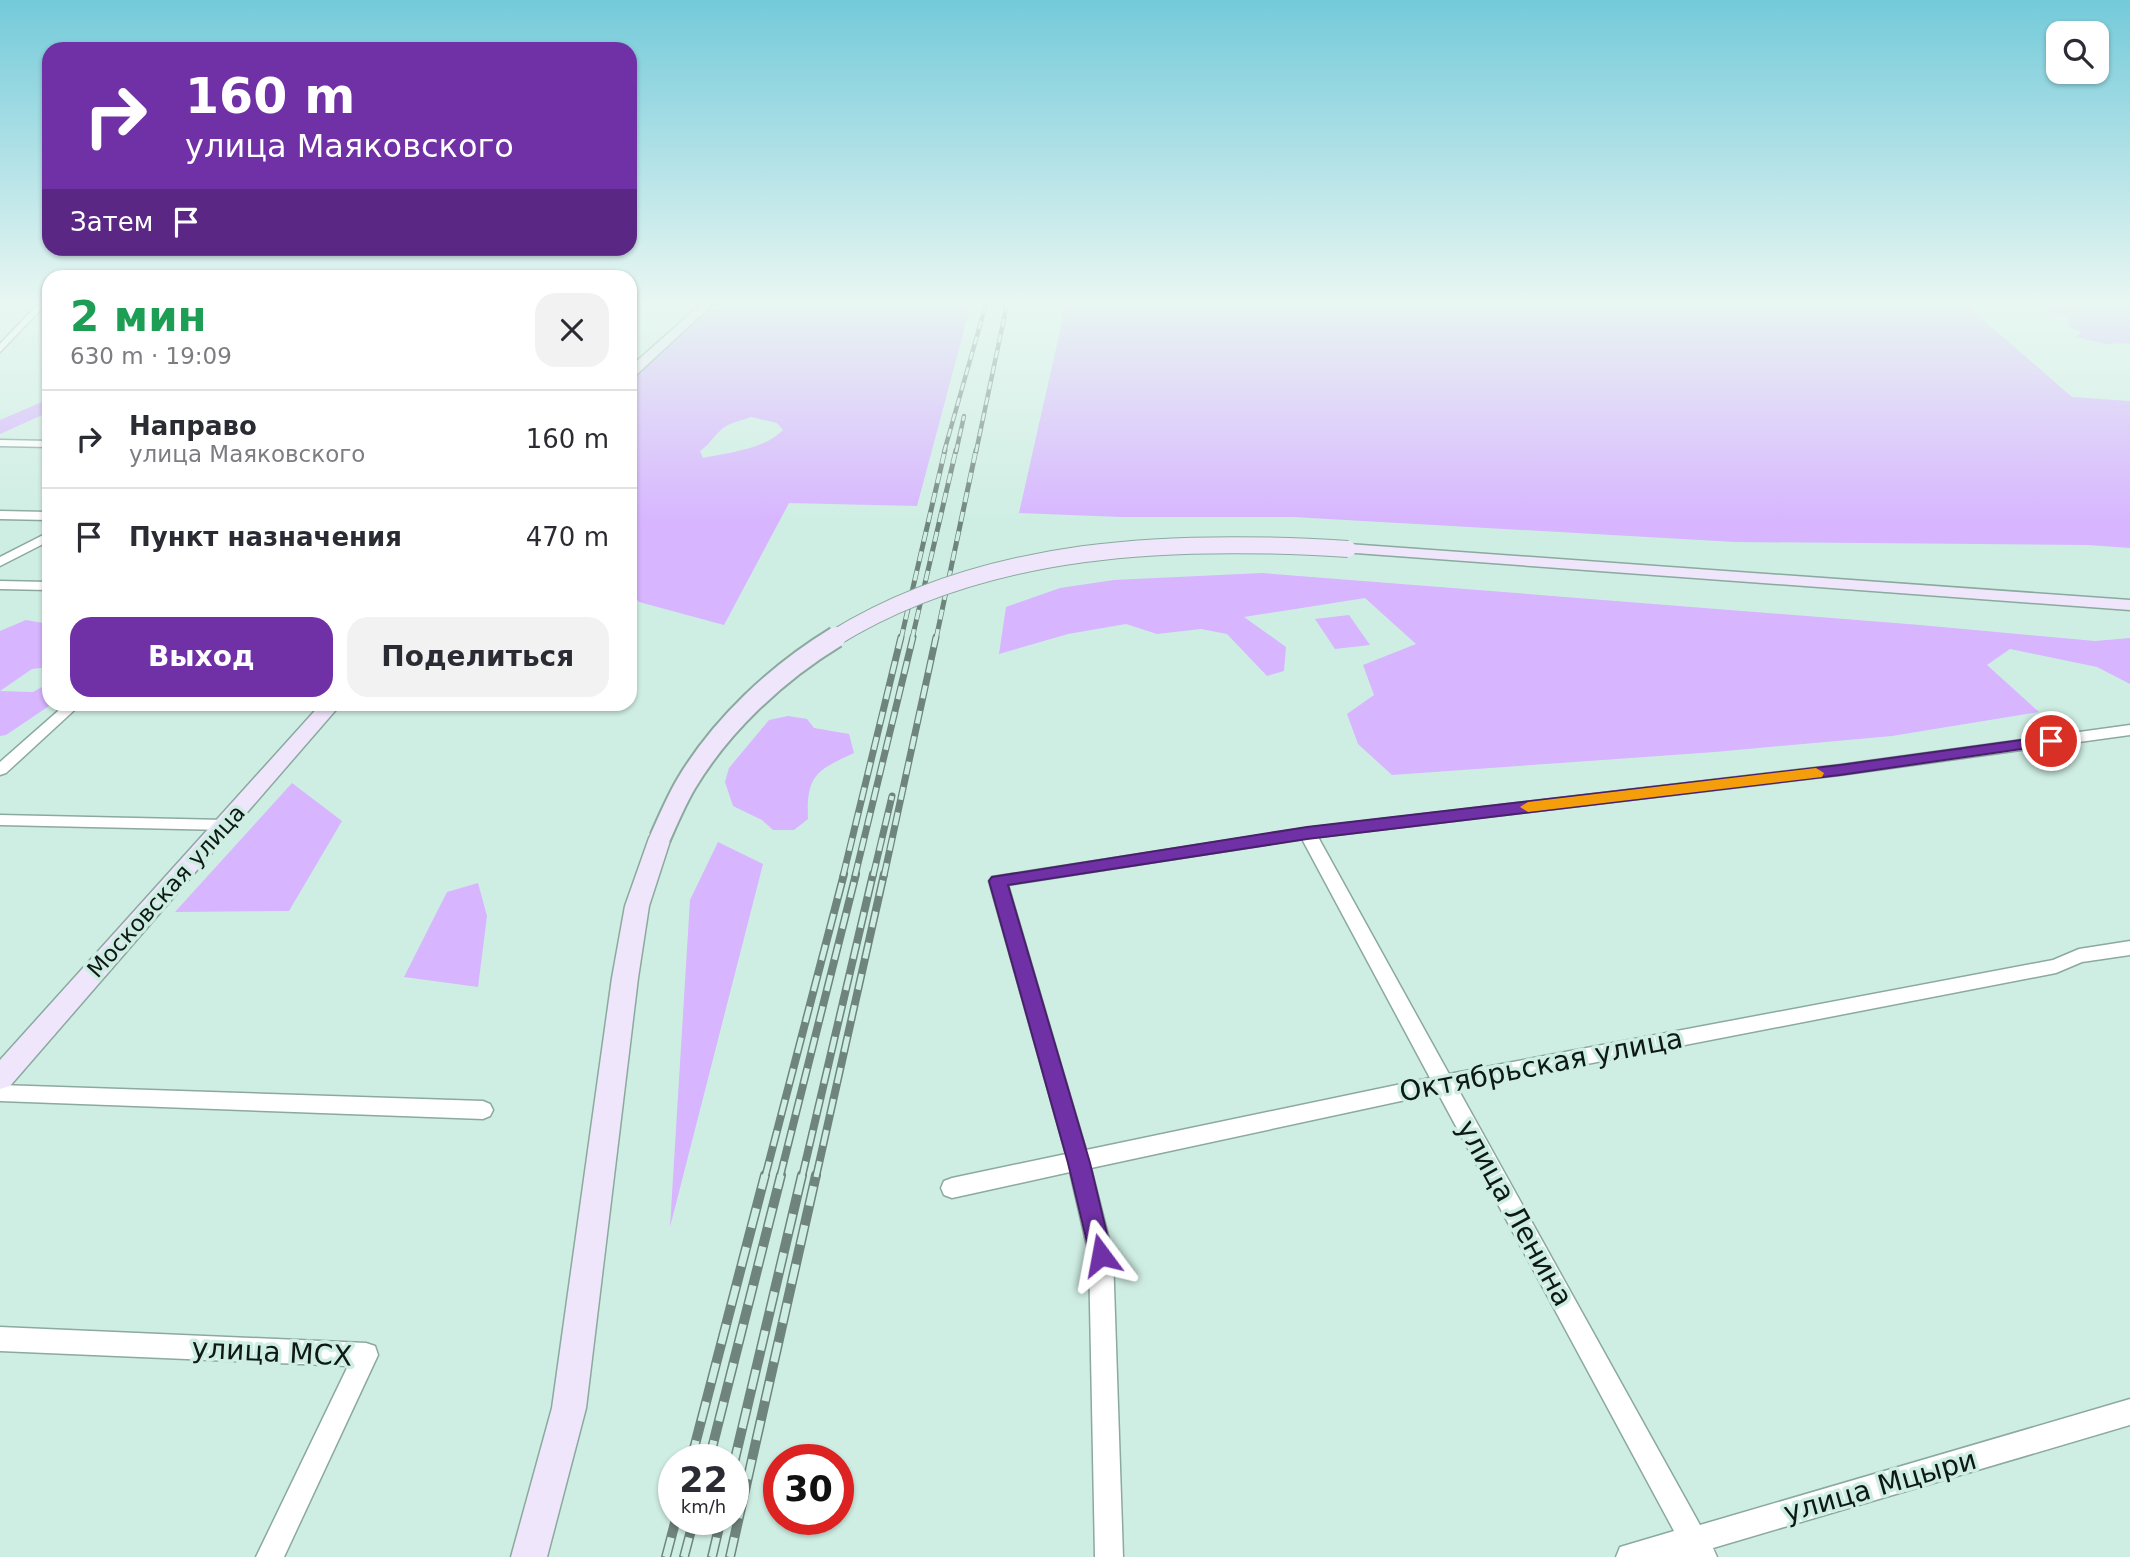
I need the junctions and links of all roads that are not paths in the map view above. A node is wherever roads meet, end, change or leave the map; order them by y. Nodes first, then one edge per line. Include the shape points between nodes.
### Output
1 (0, 443) edge
2 (42, 444) edge
3 (0, 515) edge
4 (42, 516) edge
5 (42, 540) edge
6 (0, 562) edge
7 (0, 585) edge
8 (42, 586) edge
9 (2130, 605) edge
10 (67, 711) edge
11 (325, 711) edge
12 (2130, 730) edge
13 (0, 770) edge
14 (0, 820) edge
15 (225, 825) junction
16 (1307, 833) junction
17 (2130, 948) edge
18 (0, 1078) edge
19 (1444, 1083) junction
20 (0, 1093) edge
21 (483, 1110) dead end
22 (1079, 1163) junction
23 (951, 1188) dead end
24 (0, 1339) edge
25 (2130, 1412) edge
26 (1699, 1548) edge
27 (270, 1557) edge
28 (529, 1557) edge
29 (1109, 1557) edge
30 (1630, 1557) edge

1 - 2 street
3 - 4 street
5 - 6 street
7 - 8 street
9 - 28 street, bridge via 1348,549 1204,544 1102,552 974,579 885,610 836,636 740,715 695,770 660,838 637,906 569,1408
10 - 13 street
11 - 15 street, Московская улица
12 - 16 street via 1840,770
14 - 15 street
15 - 18 street, Московская улица
16 - 19 street, улица Ленина
16 - 22 street via 998,881
17 - 19 street, Октябрьская улица
19 - 22 street, Октябрьская улица
19 - 26 street, улица Ленина
20 - 21 street
22 - 23 street, Октябрьская улица
22 - 29 street via 1101,1255
24 - 27 street, улица МСХ via 366,1354
25 - 26 street, улица Мцыри
26 - 30 street, улица Мцыри

